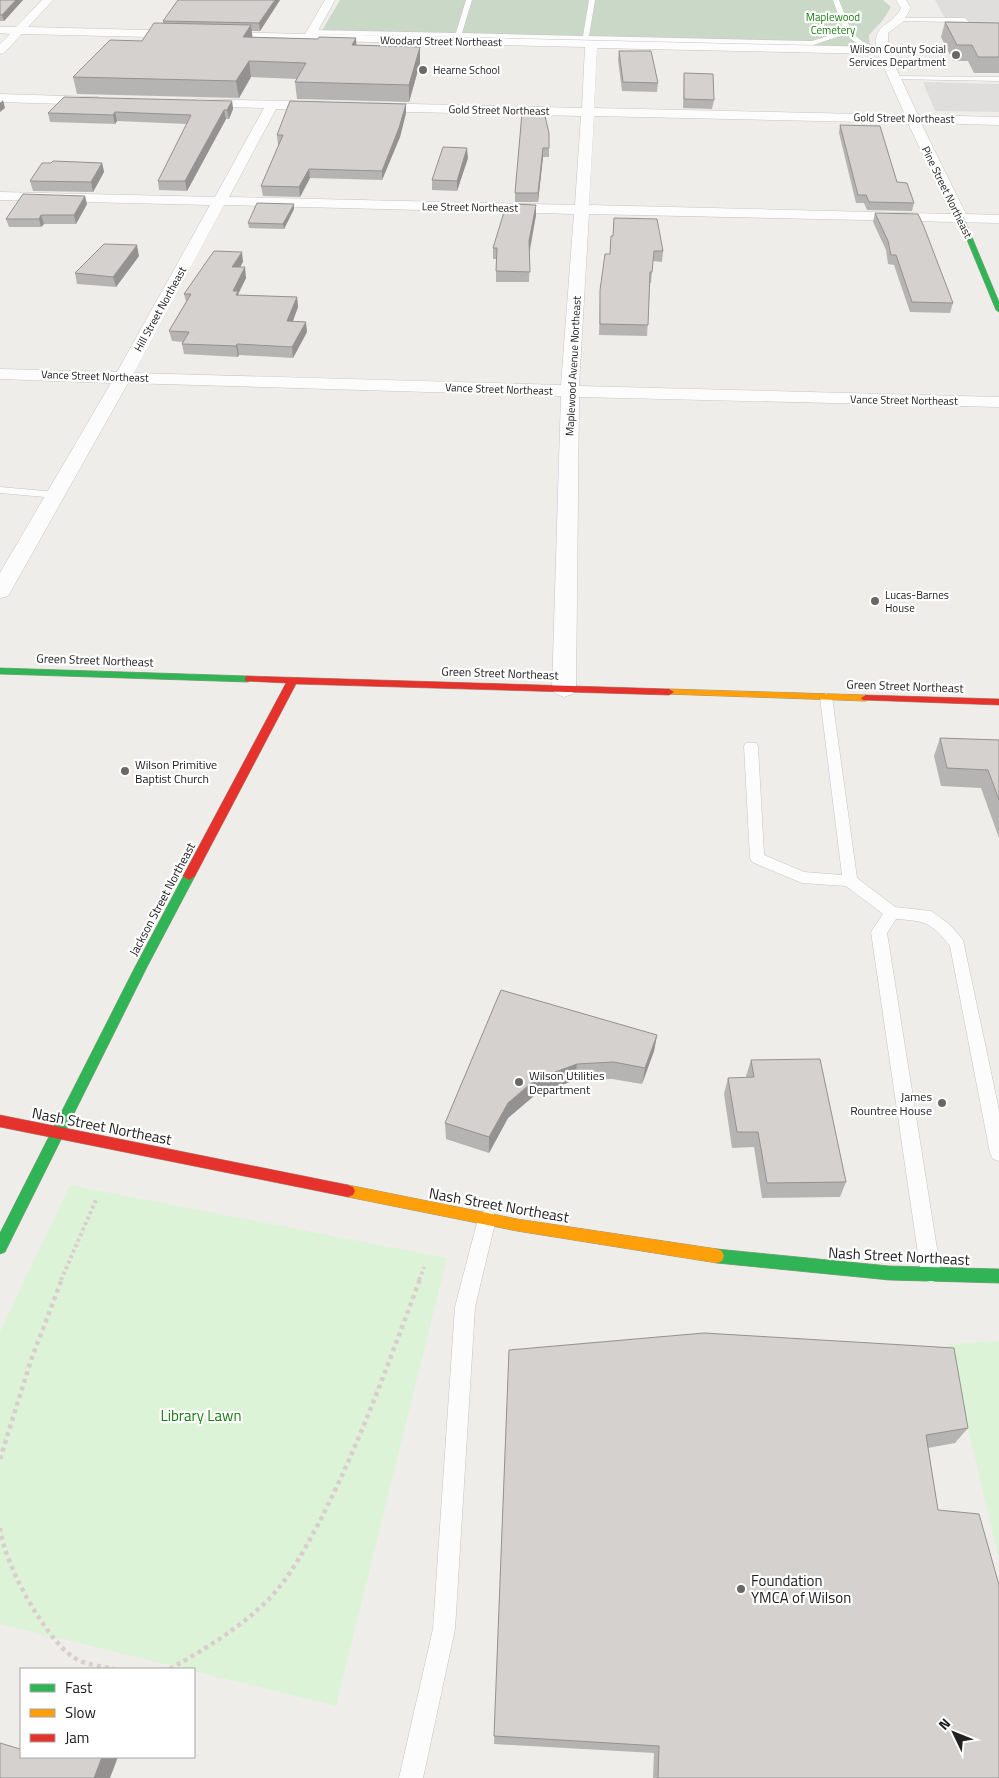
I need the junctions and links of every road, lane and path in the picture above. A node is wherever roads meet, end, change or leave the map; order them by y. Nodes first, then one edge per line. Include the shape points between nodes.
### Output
1 (48, 0) edge
2 (330, 0) edge
3 (469, 0) edge
4 (592, 0) edge
5 (836, 0) edge
6 (901, 0) edge
7 (898, 20) junction
8 (999, 26) edge
9 (0, 30) edge
10 (19, 31) junction
11 (846, 32) junction
12 (311, 35) junction
13 (458, 38) junction
14 (588, 41) junction
15 (0, 50) edge
16 (882, 51) junction
17 (893, 77) junction
18 (999, 79) edge
19 (0, 98) edge
20 (109, 101) edge
21 (186, 103) edge
22 (272, 105) junction
23 (588, 111) junction
24 (912, 118) junction
25 (999, 120) edge
26 (0, 196) edge
27 (219, 201) junction
28 (581, 208) junction
29 (961, 218) junction
30 (999, 219) edge
31 (999, 310) edge
32 (0, 374) edge
33 (123, 377) junction
34 (570, 392) junction
35 (999, 402) edge
36 (0, 490) edge
37 (56, 495) junction
38 (0, 591) edge
39 (0, 671) edge
40 (293, 680) junction
41 (564, 689) junction
42 (826, 697) junction
43 (999, 702) edge
44 (751, 746) dead end
45 (850, 881) junction
46 (892, 913) junction
47 (0, 1121) edge
48 (58, 1132) junction
49 (999, 1153) edge
50 (96, 1200) dead end
51 (487, 1219) junction
52 (0, 1248) edge
53 (424, 1267) dead end
54 (931, 1274) junction
55 (999, 1276) edge
56 (0, 1458) edge
57 (0, 1528) edge
58 (110, 1668) edge
59 (172, 1668) edge
60 (411, 1778) edge

1 - 10 street
2 - 12 street
3 - 13 lane
4 - 14 lane
5 - 11 lane
6 - 7 street via 906,8
7 - 8 lane via 965,20 968,26
7 - 16 street via 881,34
9 - 10 street, Woodard Street Northeast
10 - 12 street, Woodard Street Northeast
10 - 15 street
11 - 14 lane via 813,43
11 - 16 lane via 854,40
12 - 13 street, Woodard Street Northeast
13 - 14 street, Woodard Street Northeast
14 - 16 street, Woodard Street Northeast
14 - 23 street, Maplewood Avenue Northeast
16 - 17 street, Pine Street Northeast
17 - 18 lane
17 - 24 street, Pine Street Northeast
19 - 20 street
21 - 22 street, Gold Street Northeast
22 - 23 street, Gold Street Northeast
22 - 27 street, Hill Street Northeast
23 - 24 street, Gold Street Northeast
23 - 28 street, Maplewood Avenue Northeast
24 - 25 street, Gold Street Northeast
24 - 29 street, Pine Street Northeast
26 - 27 street, Lee Street Northeast
27 - 28 street, Lee Street Northeast
27 - 33 street, Hill Street Northeast
28 - 29 street, Lee Street Northeast
28 - 34 street, Maplewood Avenue Northeast
29 - 30 street, Lee Street Northeast
29 - 31 street, Pine Street Northeast
32 - 33 street, Vance Street Northeast
33 - 34 street, Vance Street Northeast
33 - 37 street, Hill Street Northeast
34 - 35 street, Vance Street Northeast
34 - 41 street, Maplewood Avenue Northeast
36 - 37 lane
37 - 38 street, Hill Street Northeast
39 - 40 street, Green Street Northeast
40 - 41 street, Green Street Northeast
40 - 48 street, Jackson Street Northeast
41 - 42 street, Green Street Northeast
42 - 43 street, Green Street Northeast
42 - 45 lane
44 - 45 lane via 757,858 802,877
45 - 46 lane
46 - 49 lane via 926,915 944,928 957,944
46 - 54 lane via 879,932
47 - 48 street, Nash Street Northeast
48 - 51 street, Nash Street Northeast
48 - 52 street, Jackson Street Northeast
50 - 56 path via 42,1330 15,1404
51 - 54 street, Nash Street Northeast via 740,1260
51 - 60 lane via 465,1307 444,1629
53 - 59 path via 331,1500 303,1552 269,1599 223,1638
54 - 55 street, Nash Street Northeast
57 - 58 path via 1,1538 27,1601 58,1643 74,1658

